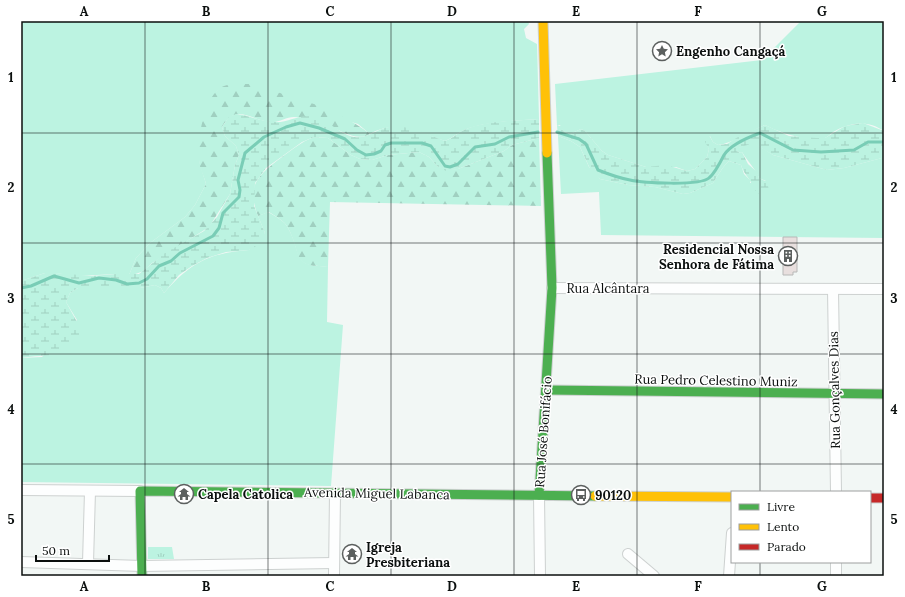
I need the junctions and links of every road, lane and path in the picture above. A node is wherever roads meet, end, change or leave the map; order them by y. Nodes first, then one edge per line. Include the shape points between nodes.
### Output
1 (536, 21) edge
2 (543, 21) edge
3 (543, 32) junction
4 (552, 288) junction
5 (833, 289) junction
6 (884, 289) edge
7 (547, 390) junction
8 (884, 394) edge
9 (834, 395) junction
10 (21, 490) edge
11 (90, 491) junction
12 (140, 491) junction
13 (836, 491) edge
14 (335, 493) junction
15 (539, 496) junction
16 (731, 497) edge
17 (871, 498) edge
18 (884, 498) edge
19 (731, 547) edge
20 (628, 554) dead end
21 (21, 562) edge
22 (334, 563) junction
23 (836, 563) edge
24 (88, 564) junction
25 (142, 571) edge
26 (334, 576) edge
27 (540, 576) edge
28 (654, 576) edge
29 (729, 576) edge
30 (836, 576) edge

1 - 3 street
2 - 3 street, Rua Alcântara
3 - 4 street, Rua Alcântara
4 - 5 street, Rua Alcântara
4 - 7 street, Rua José Bonifácio
5 - 6 street, Rua Alcântara
5 - 9 street, Rua Gonçalves Dias
7 - 9 street, Rua Pedro Celestino Muniz
7 - 15 street, Rua José Bonifácio
8 - 9 street, Rua Pedro Celestino Muniz
9 - 13 street, Rua Gonçalves Dias
10 - 11 street, Avenida Miguel Labanca
11 - 12 street, Avenida Miguel Labanca
11 - 24 street
12 - 14 street, Avenida Miguel Labanca
12 - 25 street
14 - 15 street, Avenida Miguel Labanca
14 - 22 street
15 - 16 street, Avenida Miguel Labanca
15 - 27 street, Rua José Bonifácio
17 - 18 street
19 - 29 street
20 - 28 street
21 - 24 street
22 - 25 street
22 - 26 street
23 - 30 street
24 - 25 street

